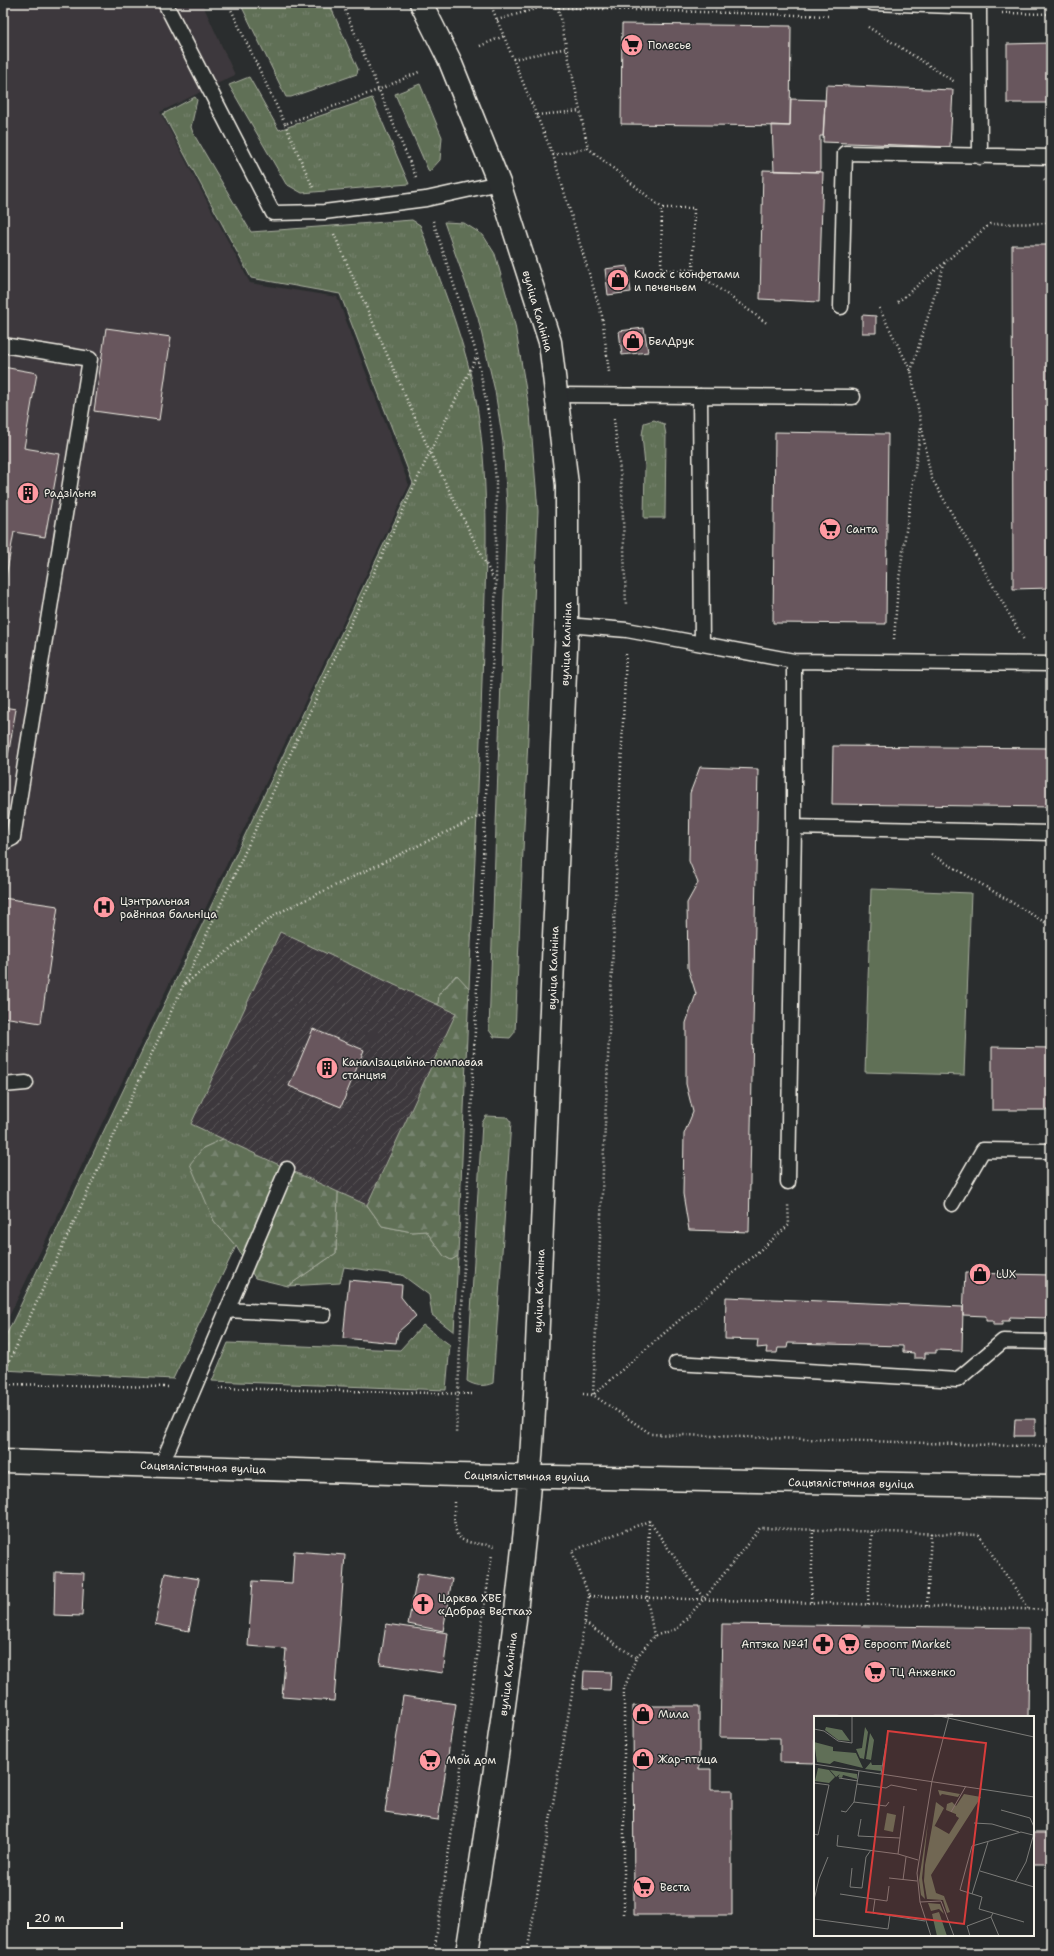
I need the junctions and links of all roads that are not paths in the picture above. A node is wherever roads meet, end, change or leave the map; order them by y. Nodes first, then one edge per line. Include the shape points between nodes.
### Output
1 (165, 3) edge
2 (421, 3) edge
3 (872, 3) edge
4 (980, 157) junction
5 (1051, 157) edge
6 (499, 183) junction
7 (841, 307) dead end
8 (3, 345) edge
9 (556, 395) junction
10 (700, 396) junction
11 (853, 397) dead end
12 (567, 625) junction
13 (702, 644) junction
14 (794, 661) junction
15 (1044, 664) edge
16 (794, 827) junction
17 (1051, 833) edge
18 (3, 843) edge
19 (26, 1083) dead end
20 (3, 1085) edge
21 (1051, 1151) edge
22 (288, 1169) dead end
23 (788, 1182) road end
24 (952, 1204) dead end
25 (227, 1310) junction
26 (324, 1315) dead end
27 (1051, 1342) edge
28 (676, 1363) dead end
29 (3, 1461) edge
30 (162, 1466) junction
31 (530, 1476) junction
32 (1051, 1487) edge
33 (467, 1953) edge

1 - 6 lane via 273,213 324,212 426,199
2 - 6 main road, вуліца Калініна via 449,59
3 - 4 lane via 978,8
4 - 5 lane
4 - 7 lane via 845,153
6 - 9 main road, вуліца Калініна via 550,342
8 - 18 lane via 90,359 13,838
9 - 10 lane
9 - 12 main road, вуліца Калініна via 567,485
10 - 11 lane
10 - 13 lane
12 - 13 lane via 627,630
12 - 31 main road, вуліца Калініна
13 - 14 lane
14 - 15 lane
14 - 16 lane
16 - 17 lane
16 - 23 lane
19 - 20 lane
21 - 24 lane via 983,1150
22 - 25 lane
25 - 26 lane
25 - 30 lane
27 - 28 lane via 1003,1341 957,1380
29 - 30 main road, Сацыялістычная вуліца
30 - 31 main road, Сацыялістычная вуліца
31 - 32 main road, Сацыялістычная вуліца
31 - 33 main road, вуліца Калініна via 524,1548 497,1760

